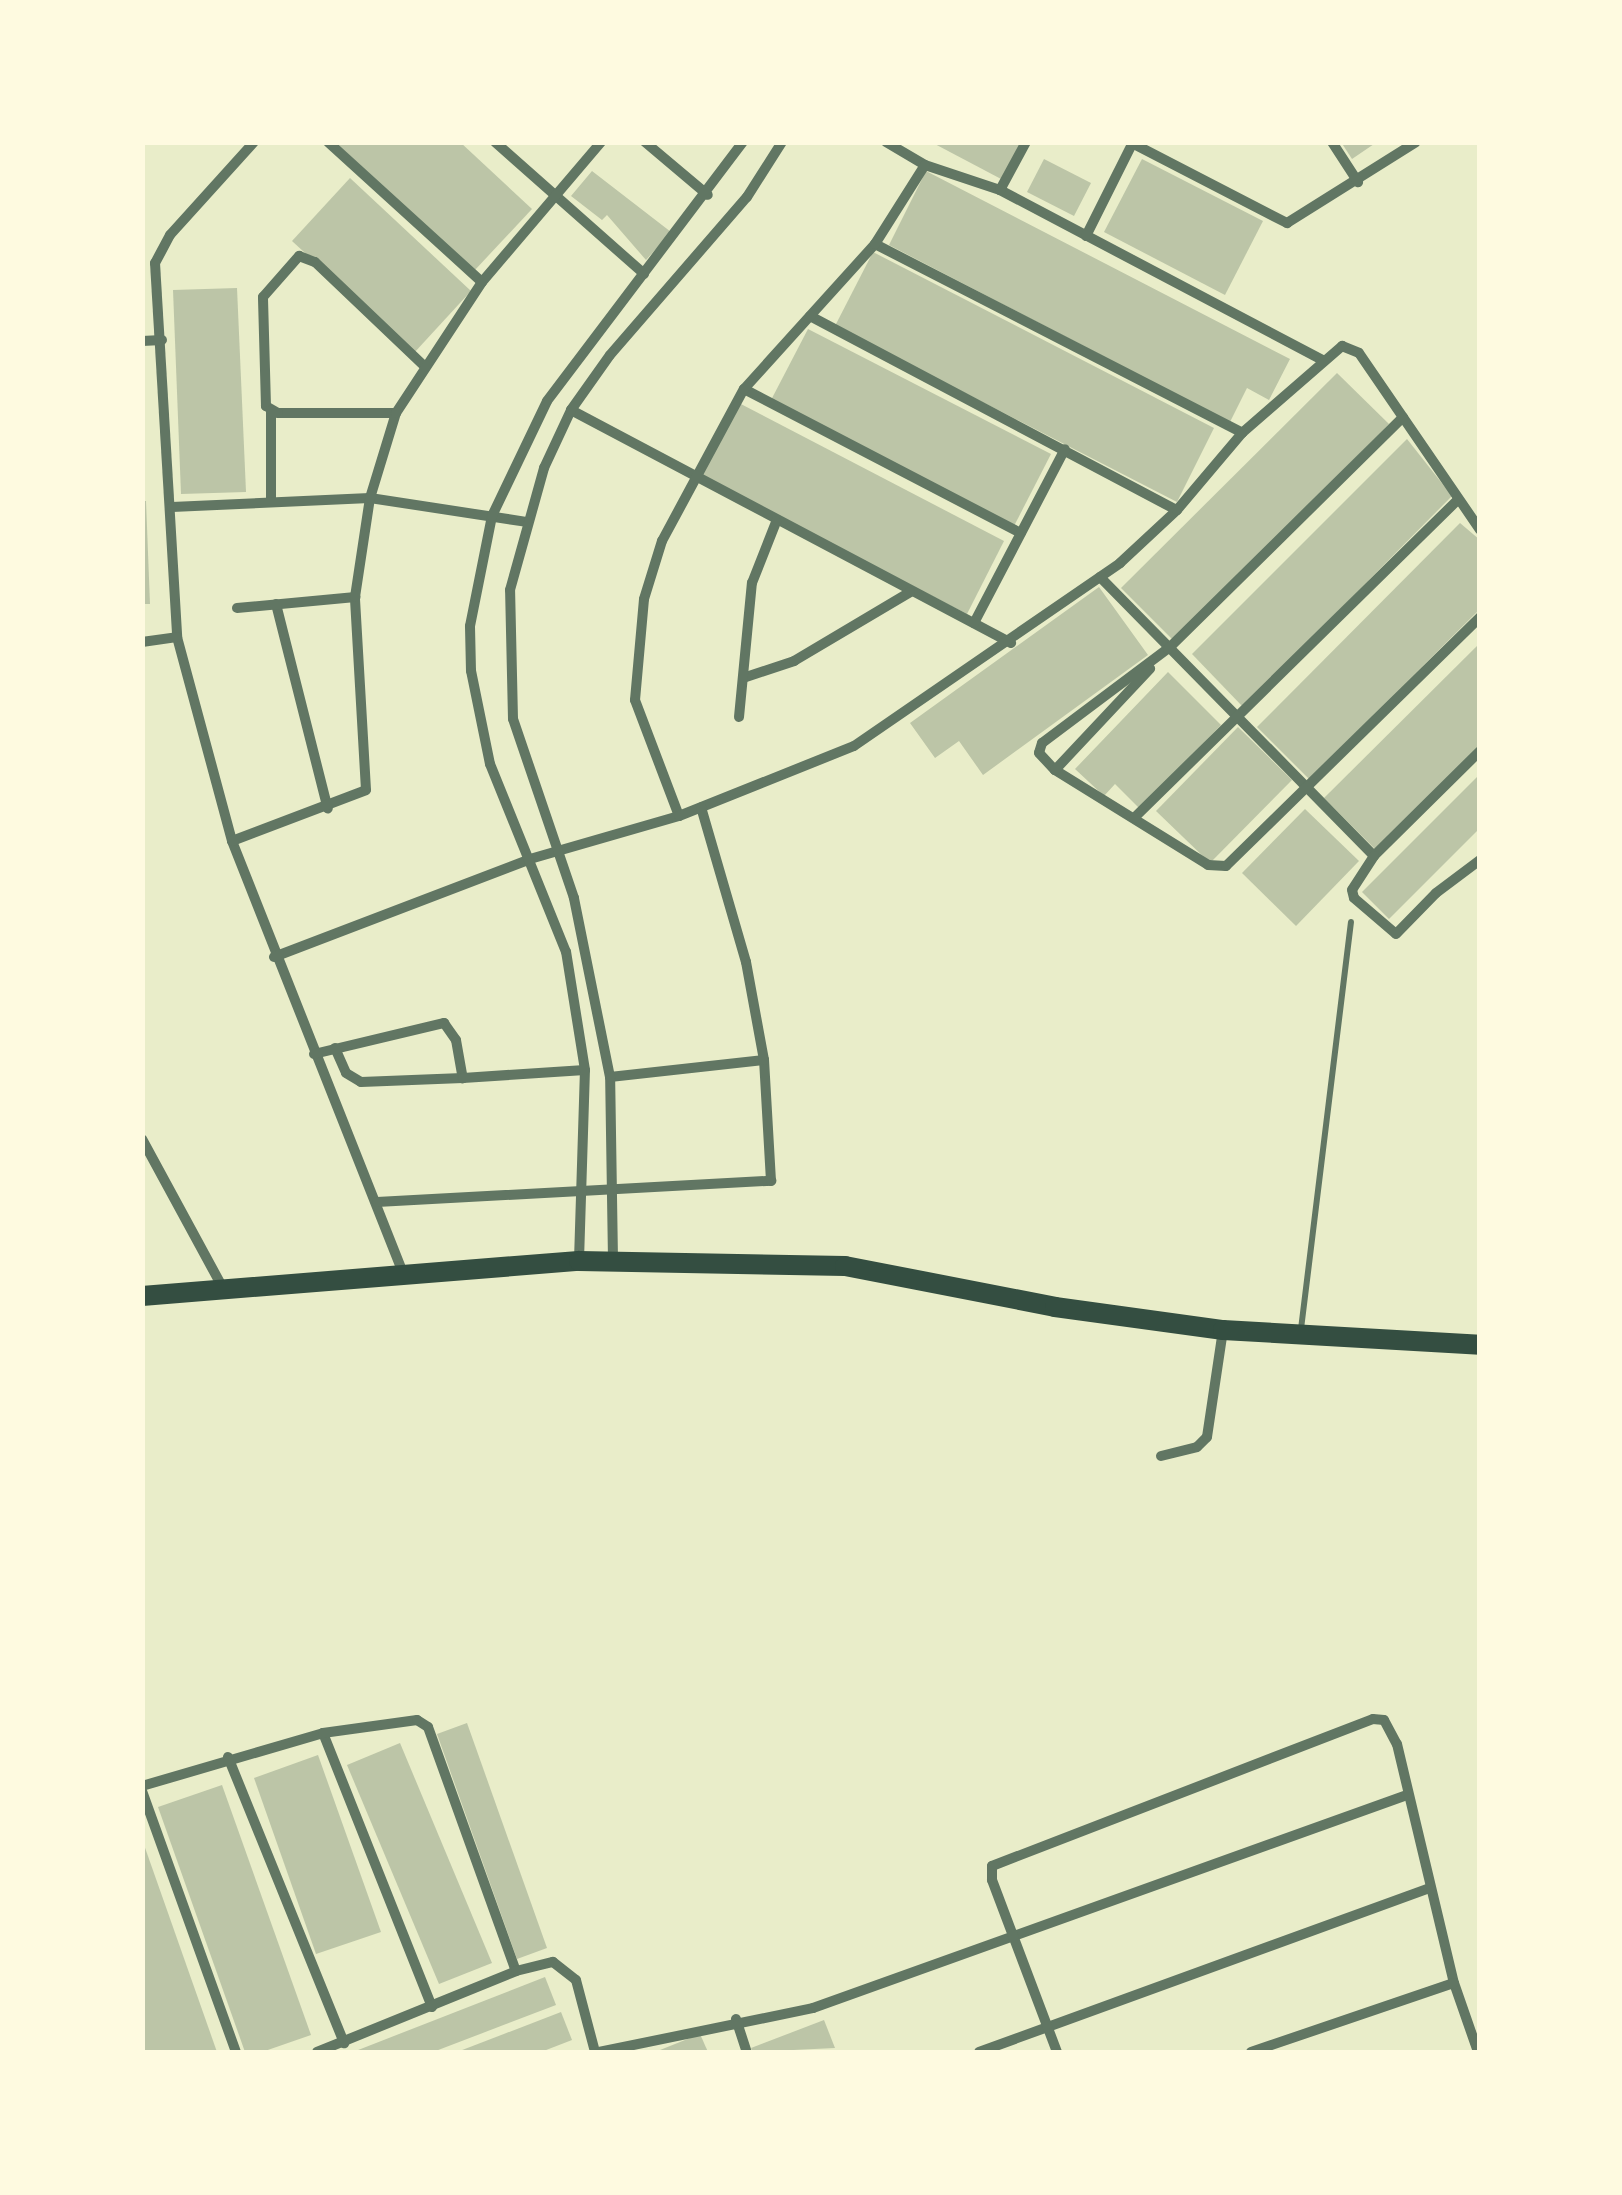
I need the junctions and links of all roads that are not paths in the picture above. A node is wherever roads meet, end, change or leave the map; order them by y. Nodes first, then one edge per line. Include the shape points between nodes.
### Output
1 (254, 142) edge
2 (328, 142) edge
3 (495, 142) edge
4 (601, 142) edge
5 (645, 142) edge
6 (744, 142) edge
7 (782, 142) edge
8 (886, 142) edge
9 (1026, 142) edge
10 (1332, 142) edge
11 (1416, 142) edge
12 (1132, 143) edge
13 (926, 165) junction
14 (1358, 182) junction
15 (1000, 190) junction
16 (552, 193) junction
17 (708, 195) junction
18 (1086, 236) junction
19 (875, 244) junction
20 (644, 274) junction
21 (482, 282) junction
22 (810, 316) junction
23 (162, 340) junction
24 (142, 341) edge
25 (1323, 360) junction
26 (423, 365) junction
27 (744, 389) junction
28 (271, 410) junction
29 (570, 410) junction
30 (396, 412) junction
31 (1404, 417) junction
32 (1242, 434) junction
33 (1065, 449) junction
34 (691, 478) junction
35 (370, 498) junction
36 (1458, 500) junction
37 (271, 502) junction
38 (172, 507) junction
39 (1177, 510) junction
40 (492, 516) junction
41 (526, 522) junction
42 (776, 522) junction
43 (1480, 530) edge
44 (1021, 532) junction
45 (1100, 578) junction
46 (910, 592) junction
47 (355, 597) junction
48 (276, 604) junction
49 (237, 608) dead end
50 (1480, 617) edge
51 (974, 623) junction
52 (177, 637) junction
53 (142, 642) edge
54 (1011, 643) junction
55 (1170, 648) junction
56 (746, 677) junction
57 (1239, 716) junction
58 (739, 717) dead end
59 (1480, 750) edge
60 (1055, 770) junction
61 (1308, 788) junction
62 (701, 807) junction
63 (328, 809) junction
64 (679, 816) junction
65 (1134, 818) junction
66 (232, 841) junction
67 (556, 852) junction
68 (1374, 856) junction
69 (530, 859) junction
70 (1480, 860) edge
71 (1350, 922) dead end
72 (274, 957) junction
73 (334, 1048) junction
74 (314, 1054) junction
75 (764, 1060) junction
76 (584, 1070) junction
77 (610, 1077) junction
78 (463, 1078) junction
79 (142, 1138) edge
80 (610, 1193) junction
81 (586, 1194) junction
82 (377, 1202) junction
83 (613, 1260) junction
84 (579, 1261) junction
85 (402, 1271) junction
86 (224, 1288) junction
87 (142, 1296) edge
88 (1224, 1330) junction
89 (1300, 1335) junction
90 (1480, 1345) edge
91 (1161, 1456) dead end
92 (323, 1734) junction
93 (228, 1757) junction
94 (142, 1788) edge
95 (1407, 1795) junction
96 (1430, 1888) junction
97 (1016, 1940) junction
98 (516, 1971) junction
99 (1454, 1983) junction
100 (432, 2007) junction
101 (736, 2019) junction
102 (1048, 2027) junction
103 (344, 2043) junction
104 (636, 2049) edge
105 (236, 2052) edge
106 (316, 2052) edge
107 (597, 2052) edge
108 (747, 2052) edge
109 (979, 2052) edge
110 (1058, 2052) edge
111 (1252, 2052) edge
112 (1478, 2052) edge

1 - 23 street via 159,249
2 - 21 street
3 - 16 street
4 - 16 street
5 - 17 street
6 - 17 street
7 - 29 street via 747,197 610,354
8 - 13 street
9 - 15 street
10 - 14 street
11 - 14 street
12 - 14 street via 1288,223
12 - 18 street
13 - 15 street
13 - 19 street
15 - 18 street
16 - 20 street
16 - 21 street
17 - 20 street
18 - 25 street
19 - 22 street
19 - 32 street
20 - 40 street via 547,401
21 - 26 street
22 - 27 street
22 - 33 street
23 - 24 street
23 - 38 street
25 - 31 street via 1342,346 1360,353
25 - 32 street
26 - 28 street via 315,262 299,256 282,268 260,314 262,390
26 - 30 street
27 - 34 street
27 - 44 street
28 - 30 street
28 - 37 street
29 - 34 street
29 - 41 street
30 - 35 street
31 - 36 street
31 - 55 street
32 - 39 street
33 - 39 street
33 - 44 street
34 - 42 street
34 - 64 street via 644,599 635,700
35 - 37 street
35 - 40 street
35 - 47 street
36 - 43 street
36 - 57 street
37 - 38 street
38 - 52 street
39 - 45 street
40 - 41 street
40 - 69 street via 470,626 471,671 490,764
41 - 67 street via 510,590 509,680 524,762
42 - 46 street
42 - 56 street via 752,583
44 - 51 street
45 - 54 street
45 - 55 street
46 - 51 street
46 - 56 street via 794,661
47 - 48 street
47 - 63 street via 366,790
48 - 49 street
48 - 63 street
50 - 61 street
51 - 54 street
52 - 53 street
52 - 66 street
54 - 62 street via 854,746
55 - 57 street
55 - 60 street
55 - 60 street via 1042,744 1042,759
56 - 58 street
57 - 61 street
57 - 65 street
59 - 68 street
60 - 65 street
61 - 65 street via 1226,866 1208,864
61 - 68 street
62 - 64 street
62 - 75 street via 720,857
63 - 66 street
64 - 67 street
66 - 72 street
67 - 69 street
67 - 77 street via 585,943
68 - 70 street via 1352,890 1360,906 1393,934
69 - 72 street
69 - 76 street via 566,952
71 - 89 lane
72 - 74 street
73 - 74 street
73 - 78 street via 346,1073 360,1082
73 - 78 street via 444,1024 456,1040
74 - 82 street
75 - 77 street
75 - 80 street via 771,1180
76 - 78 street
76 - 81 street
77 - 80 street
79 - 86 street
80 - 81 street
80 - 83 street
81 - 82 street
81 - 84 street
82 - 85 street
83 - 84 main road
83 - 88 main road via 845,1266 1055,1307
84 - 85 main road
85 - 86 main road
86 - 87 main road
88 - 89 main road
88 - 91 street via 1207,1437 1197,1447
89 - 90 main road
92 - 93 street
92 - 98 street via 404,1718 428,1728
92 - 100 street
93 - 94 street
93 - 103 street
94 - 105 street
95 - 96 street
95 - 97 street
95 - 97 street via 1393,1730 1384,1720 1362,1721 1002,1858 990,1873
96 - 99 street
96 - 102 street
97 - 101 street via 813,2008
97 - 102 street
98 - 100 street
98 - 107 street via 566,1966
99 - 111 street
99 - 112 street
100 - 103 street
101 - 104 street
101 - 108 street
102 - 109 street
102 - 110 street
103 - 106 street
104 - 107 street

